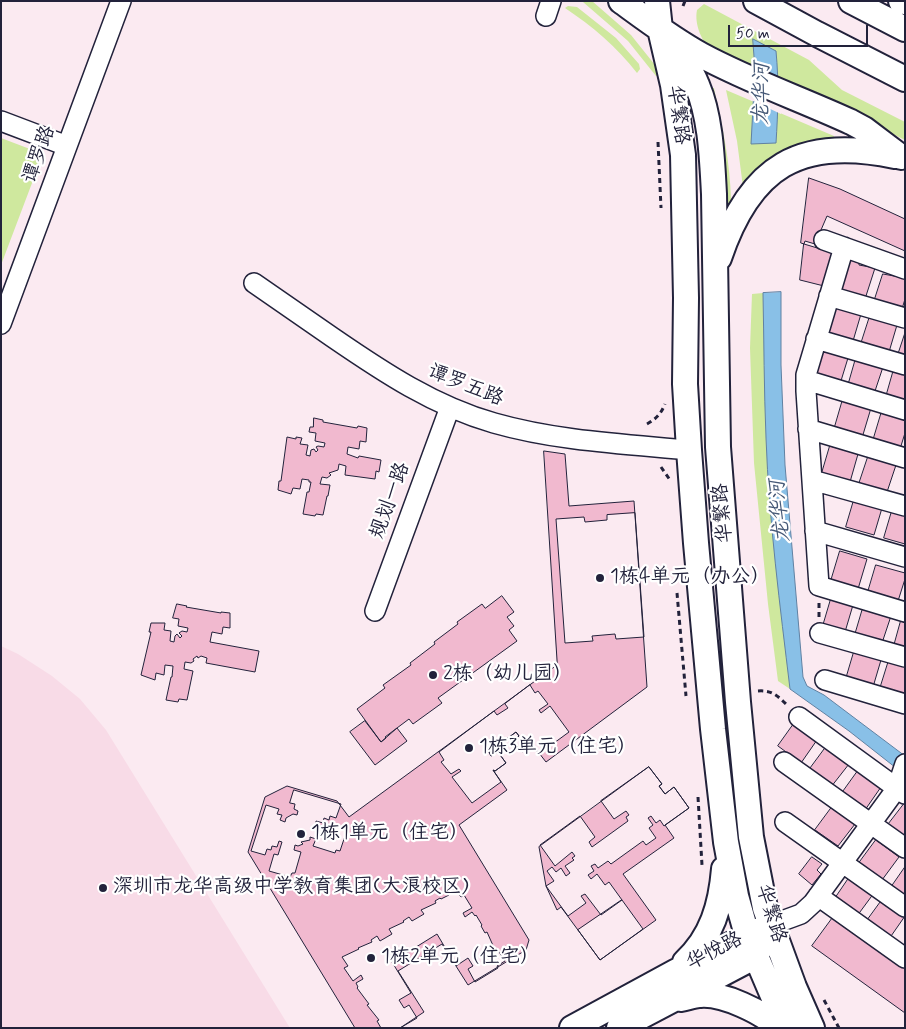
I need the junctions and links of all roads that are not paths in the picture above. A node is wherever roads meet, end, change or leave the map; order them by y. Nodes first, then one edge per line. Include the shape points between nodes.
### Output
1 (121, 1) edge
2 (621, 1) edge
3 (657, 1) edge
4 (756, 1) edge
5 (851, 1) edge
6 (901, 1) edge
7 (905, 2) edge
8 (905, 29) edge
9 (660, 30) junction
10 (905, 79) edge
11 (1, 121) edge
12 (67, 146) junction
13 (903, 157) edge
14 (824, 240) dead end
15 (844, 247) junction
16 (685, 262) junction
17 (715, 268) junction
18 (905, 269) edge
19 (254, 283) dead end
20 (829, 296) junction
21 (905, 318) edge
22 (1, 324) edge
23 (816, 339) junction
24 (905, 365) edge
25 (806, 380) junction
26 (450, 407) junction
27 (905, 410) edge
28 (808, 429) junction
29 (689, 450) junction
30 (905, 458) edge
31 (812, 480) junction
32 (905, 506) edge
33 (815, 531) junction
34 (905, 558) edge
35 (375, 611) dead end
36 (905, 612) edge
37 (820, 633) dead end
38 (905, 657) edge
39 (825, 680) dead end
40 (905, 704) edge
41 (799, 717) dead end
42 (784, 762) dead end
43 (902, 781) edge
44 (785, 822) dead end
45 (871, 823) junction
46 (726, 842) junction
47 (905, 848) edge
48 (842, 862) junction
49 (818, 896) junction
50 (905, 907) edge
51 (771, 925) junction
52 (752, 945) junction
53 (905, 958) edge
54 (675, 972) junction
55 (662, 1004) junction
56 (572, 1028) edge
57 (619, 1028) edge
58 (779, 1028) edge
59 (789, 1028) edge
60 (812, 1028) edge

1 - 12 street, 谭罗路
2 - 9 main road
3 - 9 main road, 华繁路
4 - 10 main road
5 - 8 main road
6 - 7 main road
9 - 13 main road via 748,78 851,122
9 - 16 main road, 华繁路 via 680,126
9 - 17 main road, 华繁路 via 690,70 701,95 712,155
11 - 12 street
12 - 22 street, 谭罗路
13 - 17 main road via 864,150 831,150 802,155 782,164 758,185 741,207
14 - 15 street
15 - 18 street
15 - 20 street
16 - 17 main road
16 - 29 main road, 华繁路 via 685,384
17 - 51 main road, 华繁路 via 718,446 738,702 751,837 760,889
19 - 26 street, 谭罗五路 via 384,373
20 - 21 street
20 - 23 street
23 - 24 street
23 - 25 street
25 - 27 street
25 - 28 street
26 - 29 street, 谭罗五路 via 494,423 546,435
26 - 35 street, 规划一路
28 - 30 street
28 - 31 street
29 - 46 main road, 华繁路
31 - 32 street
31 - 33 street
33 - 34 street
33 - 36 street via 819,586
37 - 38 street
39 - 40 street
41 - 43 street
42 - 45 street
43 - 45 street
44 - 48 street
45 - 47 street
45 - 48 street
46 - 52 main road, 华繁路 via 736,896
46 - 54 main road via 721,896 710,931
48 - 49 street
48 - 50 street
49 - 51 street via 800,914
49 - 53 street
51 - 52 main road, 华悦路
51 - 60 main road, 华繁路
52 - 54 main road, 华悦路
52 - 55 main road, 华悦路
52 - 59 main road, 华繁路
54 - 56 main road, 华悦路
55 - 57 main road, 华悦路
55 - 58 main road via 701,994 725,998 752,1010

